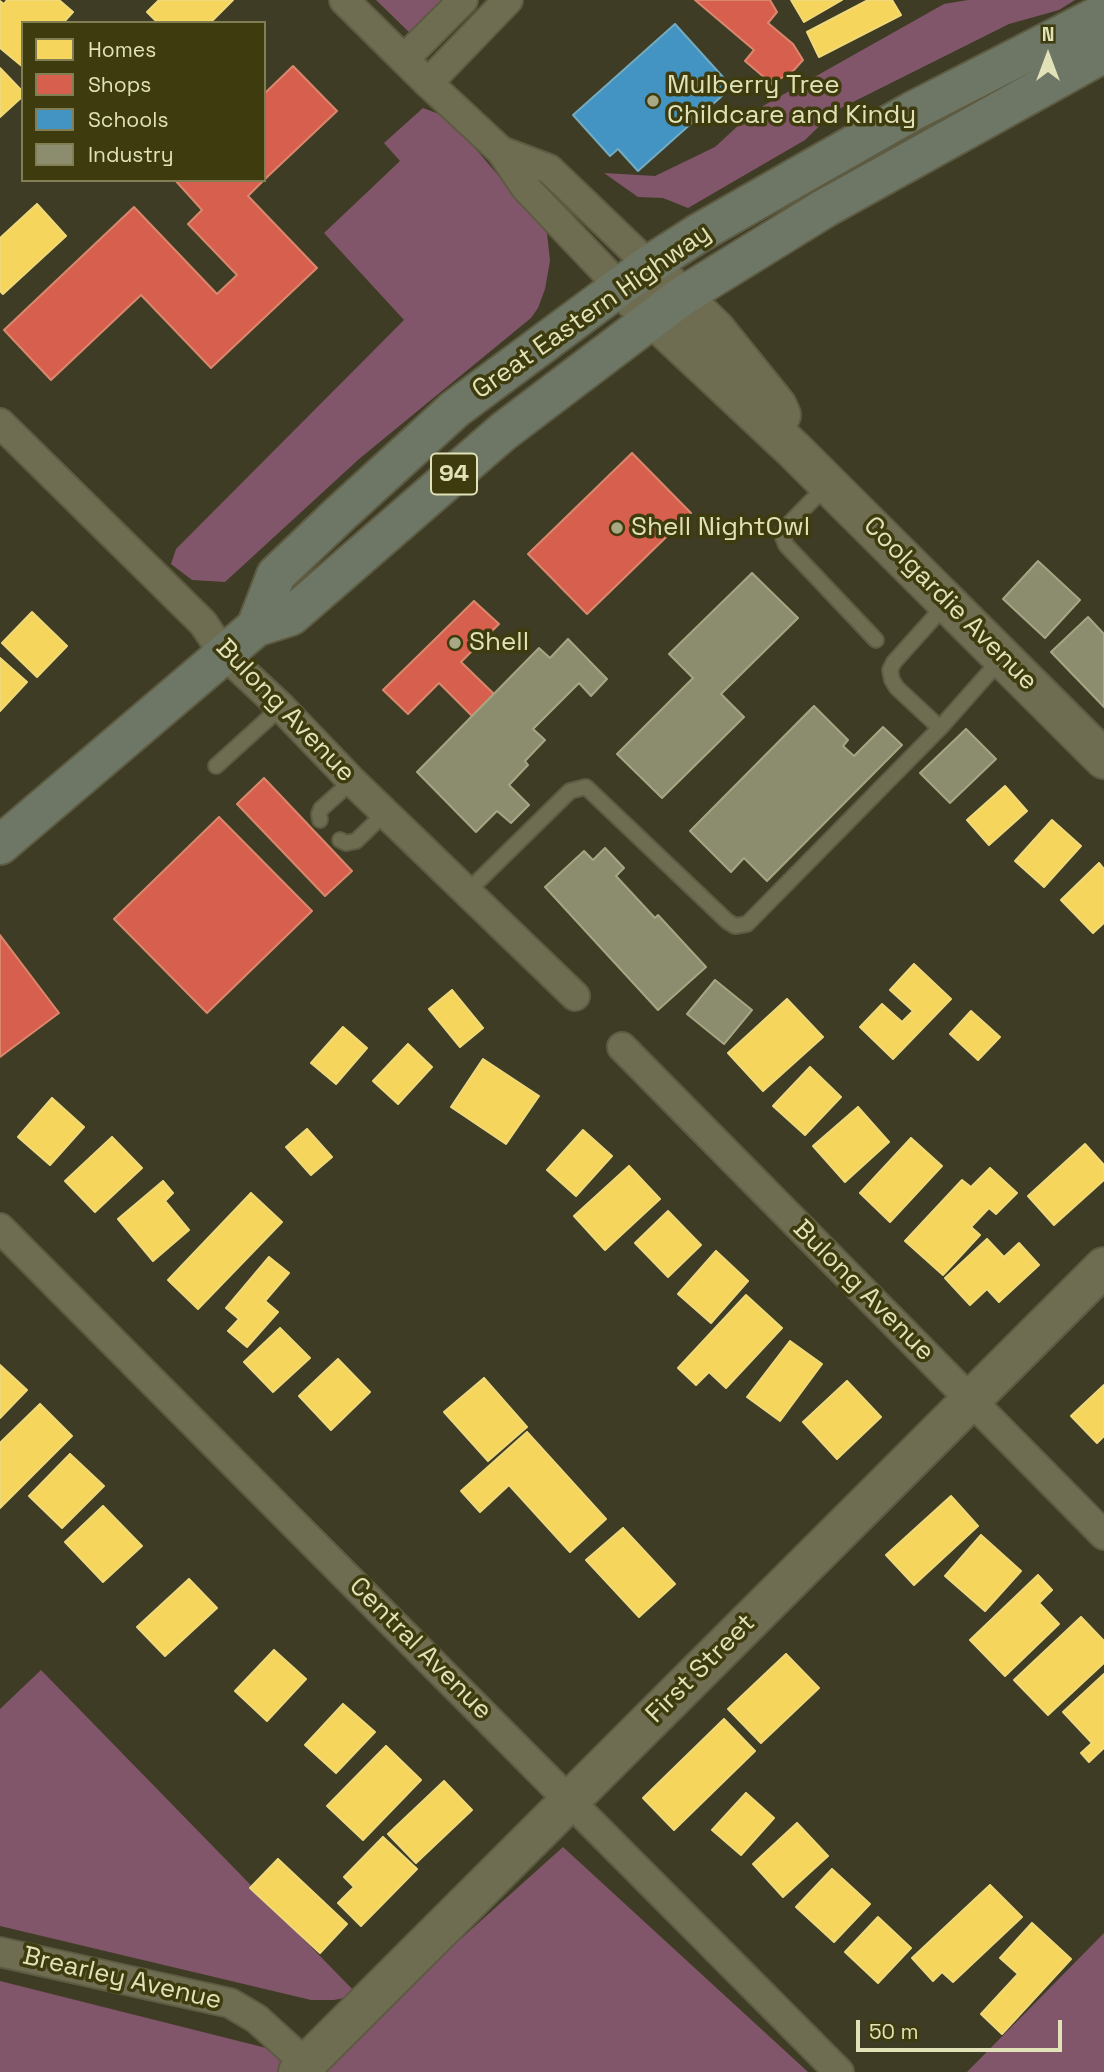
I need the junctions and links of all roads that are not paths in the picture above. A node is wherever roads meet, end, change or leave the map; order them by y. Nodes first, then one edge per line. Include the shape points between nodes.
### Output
1 (344, 0) edge
2 (463, 0) edge
3 (508, 0) edge
4 (1104, 13) edge
5 (1104, 53) edge
6 (404, 59) junction
7 (428, 83) junction
8 (634, 275) junction
9 (667, 307) junction
10 (0, 423) edge
11 (828, 484) junction
12 (948, 602) junction
13 (256, 627) junction
14 (876, 640) dead end
15 (224, 654) junction
16 (1003, 657) junction
17 (281, 707) junction
18 (940, 728) junction
19 (1104, 759) edge
20 (216, 766) dead end
21 (352, 781) junction
22 (385, 813) junction
23 (320, 820) dead end
24 (340, 840) dead end
25 (0, 845) edge
26 (467, 892) junction
27 (575, 996) dead end
28 (622, 1047) dead end
29 (0, 1228) edge
30 (1104, 1267) edge
31 (970, 1399) junction
32 (1104, 1535) edge
33 (570, 1800) junction
34 (0, 1952) edge
35 (300, 2069) edge
36 (839, 2072) edge

1 - 6 street, Coolgardie Avenue
2 - 6 street
3 - 7 street
4 - 8 highway, Great Eastern Highway / 94 via 913,111
5 - 9 highway, Great Eastern Highway / 94 via 825,208
6 - 7 street, Coolgardie Avenue
7 - 8 street, Coolgardie Avenue via 501,151 525,187
8 - 9 street, Coolgardie Avenue
8 - 13 highway, Great Eastern Highway / 94 via 455,410 340,514 276,575
9 - 11 street, Coolgardie Avenue
9 - 13 highway, Great Eastern Highway / 94 via 504,431 291,616
10 - 15 street, Bulong Avenue via 204,623
11 - 12 street, Coolgardie Avenue
11 - 14 lane via 783,529 783,537
12 - 16 street, Coolgardie Avenue
12 - 18 lane via 890,670 897,688
13 - 15 highway, Great Eastern Highway / 94
15 - 17 street, Bulong Avenue
15 - 25 highway, Great Eastern Highway / 94
16 - 18 lane
16 - 19 street, Coolgardie Avenue
17 - 20 lane
17 - 21 street, Bulong Avenue
18 - 26 lane via 747,924 735,926 727,921 586,787 570,791
21 - 22 street, Bulong Avenue
21 - 23 lane via 321,808
22 - 24 lane via 356,841
22 - 26 street, Bulong Avenue
26 - 27 street, Bulong Avenue
28 - 31 street, Bulong Avenue
29 - 33 street, Central Avenue
30 - 31 street, First Street
31 - 32 street, Bulong Avenue
31 - 33 street, First Street
33 - 35 street, First Street
33 - 36 street, Central Avenue
34 - 35 street, Brearley Avenue via 230,2003 292,2051

